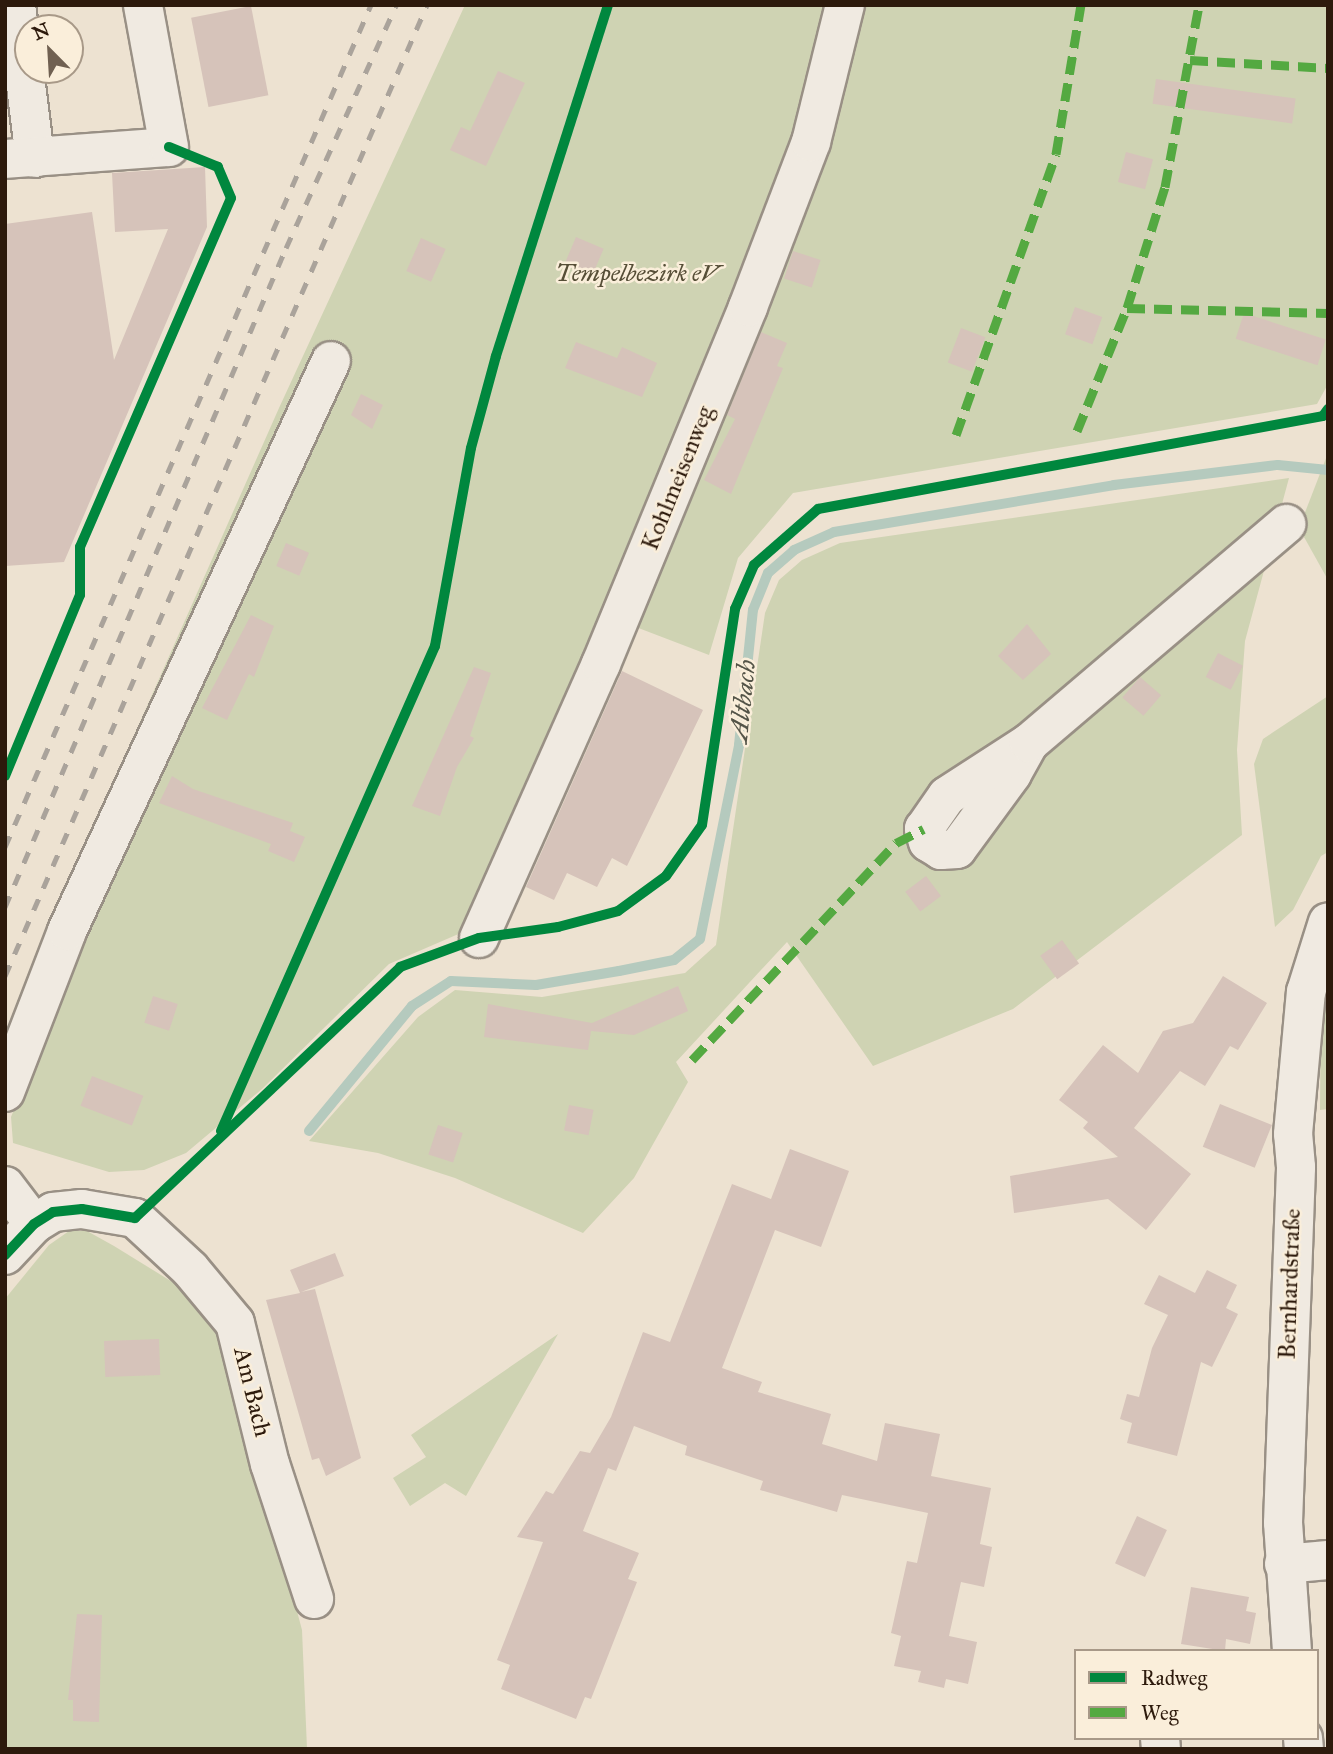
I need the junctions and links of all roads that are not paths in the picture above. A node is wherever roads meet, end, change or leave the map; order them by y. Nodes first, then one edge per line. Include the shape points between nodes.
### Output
1 (16, 5) edge
2 (143, 5) edge
3 (845, 5) edge
4 (20, 159) edge
5 (331, 361) dead end
6 (1286, 524) dead end
7 (1029, 743) dead end
8 (1328, 922) edge
9 (479, 939) dead end
10 (5, 1092) edge
11 (5, 1186) edge
12 (34, 1224) junction
13 (5, 1255) edge
14 (1328, 1560) edge
15 (1283, 1564) junction
16 (314, 1599) dead end
17 (1292, 1649) edge

1 - 4 street
2 - 4 street via 169,147
3 - 9 street, Kohlmeisenweg via 811,142 748,307 601,664
5 - 10 street via 66,931
6 - 7 street
8 - 15 street, Bernhardstraße via 1306,992 1294,1121
11 - 12 street
12 - 13 street
12 - 16 street, Am Bach via 53,1212 82,1209 135,1218 190,1269 235,1323 270,1464
14 - 15 street
15 - 17 street, Bernhardstraße

